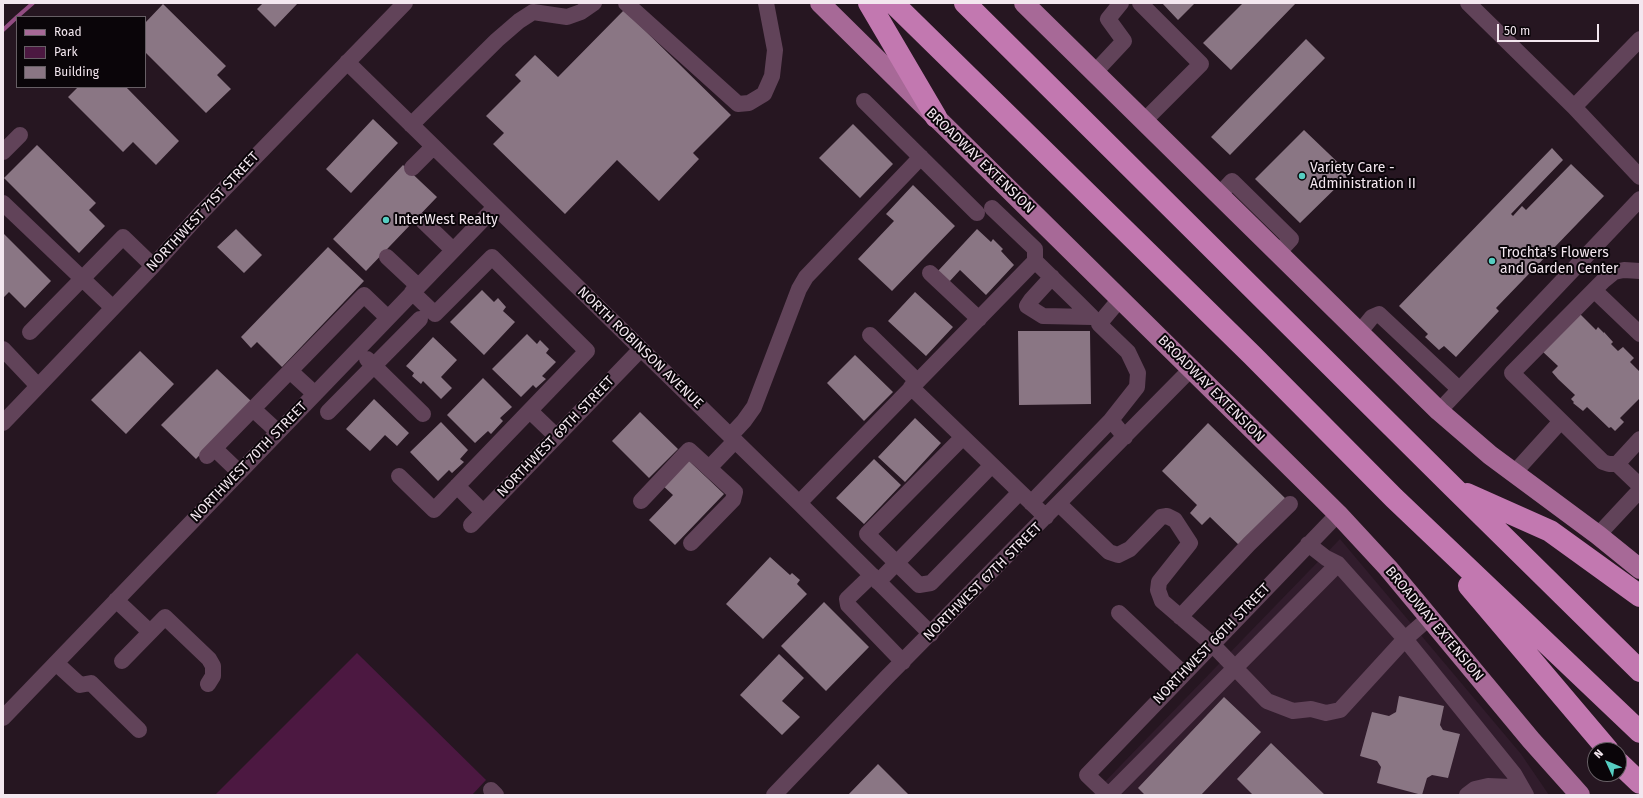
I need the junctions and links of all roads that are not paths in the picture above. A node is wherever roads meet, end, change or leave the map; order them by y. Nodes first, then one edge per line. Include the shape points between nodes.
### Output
1 (405, 3) edge
2 (594, 3) edge
3 (626, 3) edge
4 (766, 3) edge
5 (820, 3) edge
6 (869, 3) edge
7 (892, 3) edge
8 (964, 3) edge
9 (1024, 3) edge
10 (1121, 3) edge
11 (1140, 3) edge
12 (1468, 3) edge
13 (1640, 39) edge
14 (348, 62) junction
15 (1095, 72) junction
16 (864, 101) dead end
17 (1574, 107) junction
18 (936, 117) junction
19 (1144, 121) junction
20 (411, 125) junction
21 (20, 135) dead end
22 (433, 147) junction
23 (3, 152) edge
24 (921, 157) junction
25 (412, 168) dead end
26 (1640, 177) edge
27 (1640, 199) edge
28 (3, 203) edge
29 (495, 207) junction
30 (423, 221) dead end
31 (453, 250) junction
32 (387, 257) dead end
33 (1035, 261) junction
34 (153, 266) junction
35 (1640, 271) edge
36 (930, 273) dead end
37 (1052, 277) junction
38 (82, 280) junction
39 (415, 289) junction
40 (1594, 290) junction
41 (1120, 298) junction
42 (113, 308) junction
43 (388, 318) junction
44 (420, 319) dead end
45 (979, 319) junction
46 (1096, 320) junction
47 (30, 332) dead end
48 (1359, 333) junction
49 (1640, 334) edge
50 (870, 335) dead end
51 (3, 348) edge
52 (641, 349) junction
53 (357, 350) junction
54 (374, 366) junction
55 (1191, 369) junction
56 (290, 371) junction
57 (914, 384) junction
58 (38, 386) junction
59 (1459, 389) junction
60 (315, 394) junction
61 (253, 409) junction
62 (530, 410) junction
63 (1439, 411) junction
64 (328, 412) dead end
65 (423, 414) dead end
66 (1111, 420) junction
67 (1561, 421) junction
68 (3, 423) edge
69 (278, 432) junction
70 (556, 436) junction
71 (963, 437) junction
72 (1125, 437) junction
73 (733, 438) junction
74 (1640, 439) edge
75 (1616, 464) junction
76 (992, 465) junction
77 (709, 468) junction
78 (239, 472) junction
79 (1514, 473) junction
80 (398, 476) dead end
81 (457, 486) junction
82 (1640, 486) edge
83 (1453, 488) junction
84 (1640, 490) edge
85 (1026, 497) junction
86 (1394, 498) junction
87 (641, 501) dead end
88 (799, 503) junction
89 (1059, 504) junction
90 (1290, 504) dead end
91 (483, 512) junction
92 (1338, 514) junction
93 (1046, 517) junction
94 (471, 525) dead end
95 (1598, 535) junction
96 (691, 543) dead end
97 (1308, 544) junction
98 (896, 563) junction
99 (1338, 564) junction
100 (1640, 569) edge
101 (875, 578) junction
102 (1640, 596) edge
103 (116, 600) junction
104 (1119, 613) dead end
105 (1180, 616) junction
106 (1430, 618) junction
107 (150, 632) junction
108 (931, 634) junction
109 (1405, 639) junction
110 (1212, 644) junction
111 (122, 661) dead end
112 (903, 662) junction
113 (56, 663) junction
114 (1235, 668) junction
115 (1640, 670) edge
116 (1184, 674) junction
117 (208, 684) dead end
118 (3, 718) edge
119 (139, 730) dead end
120 (1640, 732) edge
121 (1601, 742) edge
122 (1627, 770) edge
123 (1640, 783) edge
124 (1523, 790) edge
125 (780, 793) edge
126 (1108, 795) edge
127 (1467, 795) edge
128 (1580, 795) edge

1 - 14 street, NORTHWEST 71ST STREET
2 - 20 street via 581,12 567,17 533,12 524,18 497,40
3 - 4 street via 738,104 749,103 764,94 772,76 775,50
5 - 18 main road, BROADWAY EXTENSION
6 - 18 highway
7 - 86 highway via 1252,355
8 - 83 highway
9 - 15 main road
10 - 15 street via 1108,19 1124,41
11 - 19 street via 1201,64
12 - 17 street
13 - 17 street
14 - 20 street, NORTH ROBINSON AVENUE
14 - 34 street, NORTHWEST 71ST STREET
15 - 19 main road
16 - 24 street
17 - 26 street
18 - 41 main road, BROADWAY EXTENSION
19 - 48 main road
20 - 22 street, NORTH ROBINSON AVENUE
21 - 23 street
22 - 25 street
22 - 29 street, NORTH ROBINSON AVENUE
24 - 33 street via 1035,249
24 - 73 street via 806,277 799,289 754,407
27 - 59 street
28 - 38 street
29 - 31 street, NORTHWEST 70TH STREET
29 - 52 street, NORTH ROBINSON AVENUE
30 - 31 street
31 - 39 street, NORTHWEST 70TH STREET
32 - 39 street
33 - 37 street
33 - 45 street
34 - 38 street via 123,237
34 - 42 street, NORTHWEST 71ST STREET
35 - 40 street via 1614,272
36 - 45 street
37 - 46 street
37 - 46 street via 1027,306 1042,316
38 - 42 street
38 - 47 street
39 - 43 street, NORTHWEST 70TH STREET
39 - 62 street via 435,314 492,257 588,351
40 - 49 street
40 - 67 street via 1512,373
41 - 46 street
41 - 55 main road, BROADWAY EXTENSION
42 - 58 street, NORTHWEST 71ST STREET
43 - 53 street, NORTHWEST 70TH STREET
43 - 56 street via 364,295
44 - 54 street
45 - 57 street
46 - 66 street via 1128,352 1138,373 1137,387
48 - 59 street via 1372,317 1379,314
48 - 63 main road
50 - 57 street
51 - 58 street
52 - 70 street, NORTHWEST 69TH STREET
52 - 73 street, NORTH ROBINSON AVENUE
53 - 54 street
53 - 60 street, NORTHWEST 70TH STREET
54 - 64 street
54 - 65 street
55 - 72 street, NORTHWEST 67TH STREET
55 - 92 main road, BROADWAY EXTENSION
56 - 60 street
56 - 61 street
57 - 71 street
57 - 88 street
58 - 68 street, NORTHWEST 71ST STREET
59 - 63 street
60 - 69 street, NORTHWEST 70TH STREET
61 - 69 street
61 - 78 street via 211,452
62 - 70 street
62 - 81 street
63 - 79 main road
66 - 72 street
66 - 85 street
67 - 75 street via 1603,462
67 - 79 street
69 - 78 street, NORTHWEST 70TH STREET
70 - 91 street, NORTHWEST 69TH STREET
71 - 76 street
71 - 98 street via 867,534
72 - 89 street, NORTHWEST 67TH STREET
73 - 77 street
73 - 88 street, NORTH ROBINSON AVENUE
74 - 75 street
75 - 82 street
76 - 85 street
76 - 98 street
77 - 87 street via 689,450
77 - 96 street via 735,492 733,500
78 - 103 street, NORTHWEST 70TH STREET
79 - 95 main road
80 - 81 street via 434,510
81 - 91 street
83 - 102 highway via 1550,531
83 - 115 highway
84 - 95 street
85 - 93 street
85 - 98 street via 931,583 919,585
86 - 120 highway
86 - 121 highway
88 - 101 street, NORTH ROBINSON AVENUE
89 - 93 street, NORTHWEST 67TH STREET
89 - 105 street via 1109,552 1118,555 1130,549 1161,516 1175,520 1190,543 1159,582 1158,590 1162,601
90 - 105 street
91 - 94 street, NORTHWEST 69TH STREET
92 - 97 street, NORTHWEST 66TH STREET
92 - 106 main road, BROADWAY EXTENSION
93 - 108 street, NORTHWEST 67TH STREET
95 - 100 main road
97 - 99 street
97 - 110 street, NORTHWEST 66TH STREET
98 - 101 street
99 - 109 street
99 - 114 street
101 - 108 street, NORTH ROBINSON AVENUE
101 - 112 street via 847,599 848,605
103 - 107 street
103 - 113 street, NORTHWEST 70TH STREET
104 - 116 street
105 - 110 street
106 - 109 street
106 - 128 main road, BROADWAY EXTENSION
107 - 111 street
107 - 117 street via 165,616 210,659 213,676
108 - 112 street, NORTHWEST 67TH STREET
109 - 114 street via 1340,710 1293,711 1267,701
109 - 124 street via 1514,774
110 - 114 street
110 - 116 street, NORTHWEST 66TH STREET
112 - 125 street, NORTHWEST 67TH STREET
113 - 118 street, NORTHWEST 70TH STREET
113 - 119 street via 80,685 91,683
114 - 126 street
116 - 126 street, NORTHWEST 66TH STREET via 1087,775
122 - 123 highway
124 - 127 street via 1488,786 1475,789

